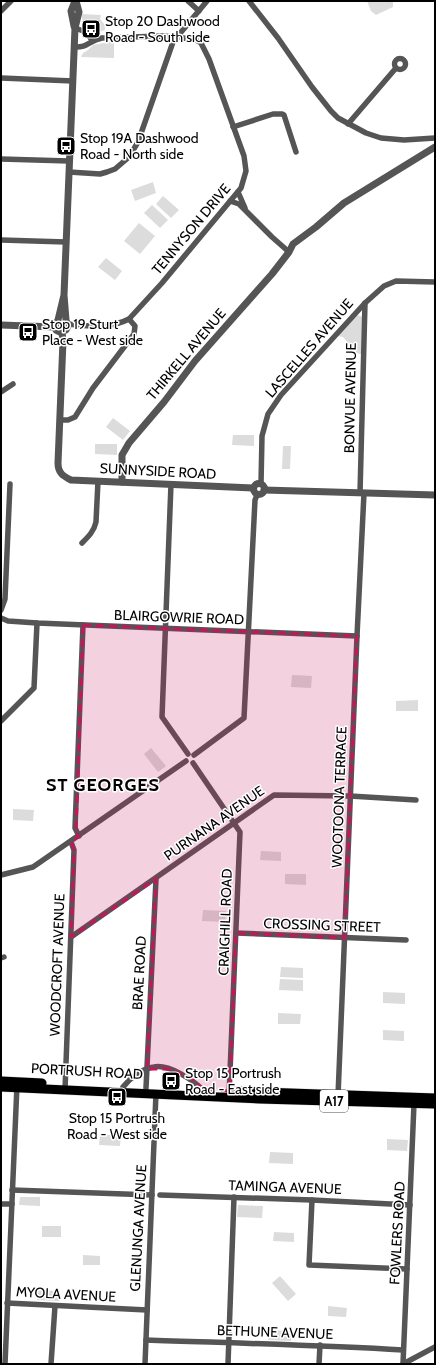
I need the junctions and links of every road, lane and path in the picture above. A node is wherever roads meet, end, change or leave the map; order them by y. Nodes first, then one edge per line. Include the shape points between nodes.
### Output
1 (11, 1) edge
2 (76, 1) edge
3 (188, 1) edge
4 (207, 1) edge
5 (249, 1) edge
6 (1, 11) edge
7 (199, 11) junction
8 (75, 28) junction
9 (177, 37) junction
10 (92, 40) junction
11 (74, 47) junction
12 (396, 68) dead end
13 (1, 78) edge
14 (73, 81) junction
15 (348, 124) junction
16 (233, 126) junction
17 (435, 138) edge
18 (435, 147) edge
19 (296, 152) dead end
20 (1, 159) edge
21 (69, 161) junction
22 (69, 172) junction
23 (238, 192) junction
24 (230, 201) junction
25 (246, 212) junction
26 (1, 240) edge
27 (66, 242) junction
28 (289, 252) junction
29 (435, 282) edge
30 (64, 295) junction
31 (365, 303) junction
32 (129, 319) junction
33 (67, 322) junction
34 (56, 323) junction
35 (1, 325) edge
36 (62, 332) junction
37 (13, 384) dead end
38 (1, 392) edge
39 (60, 420) junction
40 (98, 481) junction
41 (122, 482) junction
42 (10, 484) dead end
43 (171, 484) junction
44 (262, 487) junction
45 (255, 491) junction
46 (362, 493) junction
47 (435, 495) edge
48 (1, 523) edge
49 (8, 523) junction
50 (82, 543) dead end
51 (2, 608) edge
52 (1, 618) edge
53 (37, 623) junction
54 (83, 625) junction
55 (165, 628) junction
56 (248, 631) junction
57 (356, 636) junction
58 (1, 721) edge
59 (191, 755) junction
60 (186, 761) junction
61 (193, 763) junction
62 (350, 796) junction
63 (416, 800) dead end
64 (235, 823) junction
65 (79, 836) junction
66 (71, 842) junction
67 (1, 875) edge
68 (156, 879) junction
69 (236, 933) junction
70 (71, 937) junction
71 (345, 938) junction
72 (406, 940) dead end
73 (147, 1069) junction
74 (1, 1081) edge
75 (17, 1085) junction
76 (1, 1087) edge
77 (65, 1087) junction
78 (123, 1087) junction
79 (146, 1088) junction
80 (203, 1090) junction
81 (156, 1094) junction
82 (229, 1094) junction
83 (338, 1098) junction
84 (435, 1098) edge
85 (414, 1104) junction
86 (435, 1104) edge
87 (12, 1190) junction
88 (152, 1195) junction
89 (160, 1195) dead end
90 (234, 1198) junction
91 (312, 1200) junction
92 (1, 1204) edge
93 (12, 1204) junction
94 (410, 1204) junction
95 (407, 1269) junction
96 (7, 1303) junction
97 (55, 1306) junction
98 (147, 1310) junction
99 (4, 1322) edge
100 (146, 1340) junction
101 (229, 1343) junction
102 (320, 1345) junction
103 (435, 1347) edge
104 (403, 1350) junction
105 (5, 1364) edge
106 (51, 1364) edge
107 (145, 1364) edge
108 (228, 1364) edge
109 (319, 1364) edge
110 (403, 1364) edge

1 - 6 street
2 - 8 street via 79,12
3 - 7 street
4 - 7 street
5 - 15 street via 321,99 338,118
7 - 9 street
8 - 10 street via 86,32
8 - 11 street
9 - 10 street via 117,37
9 - 16 street, TENNYSON DRIVE via 201,43 219,84
9 - 22 street via 138,142 129,157 115,169 100,174
10 - 11 street via 84,47
11 - 14 street
12 - 15 street
13 - 14 street
14 - 21 street
15 - 17 street via 381,138
16 - 19 street via 273,114 282,114
16 - 23 street, TENNYSON DRIVE via 246,165 244,181
18 - 28 street, THIRKELL AVENUE via 344,203
20 - 21 street
21 - 22 street
22 - 27 street
23 - 24 street, TENNYSON DRIVE
23 - 25 street
24 - 25 street via 238,204
24 - 32 street, TENNYSON DRIVE
25 - 28 street
26 - 27 street
27 - 30 street
28 - 41 street, THIRKELL AVENUE via 195,361 129,443 122,455
29 - 31 street, LASCELLES AVENUE via 396,281 384,286
30 - 33 street
30 - 34 street
31 - 44 street, LASCELLES AVENUE via 281,395 268,414 262,436
31 - 46 street, BONVUE AVENUE
32 - 33 street via 103,326 83,326
32 - 39 street via 134,326 134,334 93,388 75,417
33 - 34 street via 62,319
33 - 36 street via 66,330
34 - 35 street
34 - 36 street via 56,330
36 - 39 street
37 - 38 street
39 - 40 street, SUNNYSIDE ROAD via 58,468 62,476 71,480
40 - 41 street, SUNNYSIDE ROAD
40 - 50 street via 96,522 93,531
41 - 43 street, SUNNYSIDE ROAD
42 - 49 street
43 - 45 street, SUNNYSIDE ROAD
43 - 55 street
44 - 45 street via 257,484
44 - 46 street
45 - 56 street
46 - 47 street
46 - 57 street, WOOTOONA TERRACE
48 - 49 street
49 - 51 street via 5,599
52 - 53 street, BLAIRGOWRIE ROAD via 8,621
53 - 54 street, BLAIRGOWRIE ROAD
53 - 58 street via 34,688
54 - 55 street, BLAIRGOWRIE ROAD
54 - 65 street via 75,828
55 - 56 street, BLAIRGOWRIE ROAD
55 - 59 street via 162,717
56 - 57 street, BLAIRGOWRIE ROAD
56 - 59 street via 244,718
57 - 62 street, WOOTOONA TERRACE
59 - 60 street via 186,756
59 - 61 street via 195,759
60 - 61 street
60 - 65 street
61 - 64 street, CRAIGHILL ROAD
62 - 63 street, PURNANA AVENUE
62 - 64 street, PURNANA AVENUE via 274,795
62 - 71 street, WOOTOONA TERRACE
64 - 68 street, PURNANA AVENUE
64 - 69 street, CRAIGHILL ROAD via 240,832
65 - 66 street
66 - 67 street via 34,867
66 - 70 street, WOODCROFT AVENUE via 74,850
68 - 70 street, PURNANA AVENUE
68 - 73 street, BRAE ROAD
69 - 71 street, CROSSING STREET
69 - 82 street, CRAIGHILL ROAD
70 - 77 street, WOODCROFT AVENUE
71 - 72 street, CROSSING STREET
71 - 83 street, WOOTOONA TERRACE
73 - 78 street
73 - 79 street, BRAE ROAD
73 - 80 street via 154,1066 169,1069 193,1080
74 - 75 highway, PORTRUSH ROAD / A17
75 - 76 highway, PORTRUSH ROAD / A17
75 - 77 highway, PORTRUSH ROAD / A17
75 - 87 street
77 - 78 highway, PORTRUSH ROAD / A17
77 - 81 highway, PORTRUSH ROAD / A17
78 - 79 highway, PORTRUSH ROAD / A17
79 - 80 highway, PORTRUSH ROAD / A17
80 - 82 highway, PORTRUSH ROAD / A17
81 - 82 highway, PORTRUSH ROAD / A17
81 - 88 street, GLENUNGA AVENUE
82 - 83 highway, PORTRUSH ROAD / A17
83 - 84 highway, PORTRUSH ROAD / A17
83 - 85 highway, PORTRUSH ROAD / A17
85 - 86 highway, PORTRUSH ROAD / A17
85 - 94 street, FOWLERS ROAD
87 - 88 street
87 - 93 street
88 - 98 street, GLENUNGA AVENUE
89 - 90 street, TAMINGA AVENUE
90 - 91 street, TAMINGA AVENUE
90 - 101 street
91 - 94 street, TAMINGA AVENUE
91 - 95 street via 309,1265
92 - 93 street
93 - 96 street
94 - 95 street, FOWLERS ROAD
95 - 104 street, FOWLERS ROAD
96 - 97 street, MYOLA AVENUE
96 - 99 street
97 - 98 street, MYOLA AVENUE
97 - 106 street
98 - 100 street, GLENUNGA AVENUE
99 - 105 street
100 - 101 street, BETHUNE AVENUE
100 - 107 street, GLENUNGA AVENUE
101 - 102 street, BETHUNE AVENUE
101 - 108 street
102 - 104 street, BETHUNE AVENUE
102 - 109 street
103 - 110 street
104 - 110 street, FOWLERS ROAD

